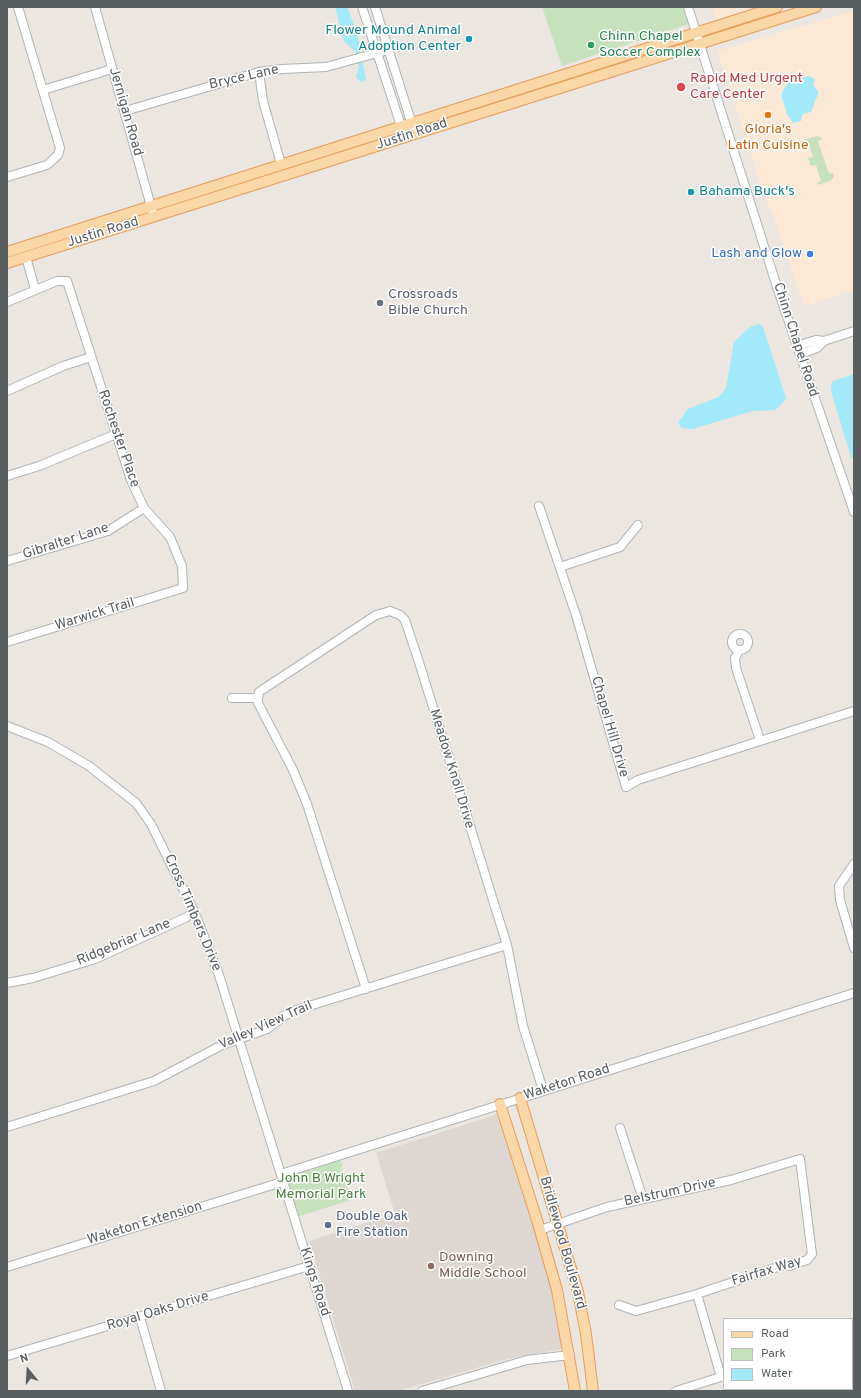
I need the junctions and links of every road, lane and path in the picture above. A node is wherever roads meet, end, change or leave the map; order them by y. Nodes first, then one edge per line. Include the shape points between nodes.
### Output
1 (18, 7) edge
2 (95, 7) edge
3 (362, 7) edge
4 (375, 7) edge
5 (688, 7) edge
6 (778, 7) edge
7 (816, 7) edge
8 (697, 33) junction
9 (701, 44) junction
10 (388, 50) junction
11 (376, 52) junction
12 (112, 69) junction
13 (259, 72) junction
14 (43, 90) junction
15 (125, 111) junction
16 (406, 125) junction
17 (415, 134) junction
18 (405, 138) junction
19 (281, 164) junction
20 (7, 177) edge
21 (151, 206) junction
22 (154, 217) junction
23 (7, 252) edge
24 (26, 257) junction
25 (7, 263) edge
26 (35, 289) junction
27 (7, 302) edge
28 (854, 331) edge
29 (798, 350) junction
30 (91, 357) junction
31 (7, 391) edge
32 (116, 434) junction
33 (7, 476) edge
34 (539, 506) dead end
35 (144, 508) junction
36 (854, 512) edge
37 (638, 525) dead end
38 (7, 562) edge
39 (560, 567) junction
40 (183, 588) joint
41 (7, 642) edge
42 (739, 651) dead end
43 (232, 698) dead end
44 (258, 698) junction
45 (854, 711) edge
46 (7, 726) edge
47 (760, 740) junction
48 (854, 864) edge
49 (194, 912) junction
50 (507, 945) junction
51 (854, 948) edge
52 (7, 982) edge
53 (366, 989) junction
54 (854, 992) edge
55 (239, 1039) junction
56 (543, 1090) junction
57 (520, 1098) junction
58 (500, 1104) junction
59 (7, 1127) edge
60 (620, 1128) dead end
61 (800, 1159) joint
62 (280, 1174) junction
63 (282, 1182) junction
64 (644, 1199) junction
65 (558, 1225) junction
66 (540, 1230) junction
67 (309, 1266) junction
68 (7, 1267) edge
69 (697, 1294) junction
70 (619, 1305) dead end
71 (140, 1317) junction
72 (570, 1355) junction
73 (7, 1356) edge
74 (722, 1376) edge
75 (161, 1391) edge
76 (348, 1391) edge
77 (422, 1391) edge
78 (575, 1391) edge
79 (593, 1391) edge
80 (676, 1391) edge

1 - 14 street
2 - 12 street, Jernigan Road
3 - 11 street
4 - 10 street
5 - 8 street, Chinn Chapel Road
6 - 8 main road, Justin Road
7 - 9 main road, Justin Road
8 - 9 street, Chinn Chapel Road
8 - 16 main road, Justin Road
9 - 17 main road, Justin Road
9 - 29 street, Chinn Chapel Road
10 - 11 street, Bryce Lane
10 - 16 street
11 - 13 street, Bryce Lane via 326,67 282,68
11 - 16 street
12 - 14 street
12 - 15 street, Jernigan Road
13 - 15 street, Bryce Lane
13 - 19 street via 263,101
14 - 20 street via 60,148 58,155 47,164
15 - 21 street, Jernigan Road
16 - 17 street
16 - 18 street
16 - 19 main road, Justin Road
17 - 18 main road, Justin Road
18 - 22 main road, Justin Road
19 - 21 main road, Justin Road
21 - 22 street, Jernigan Road
21 - 23 main road, Justin Road
22 - 24 main road, Justin Road
24 - 25 main road, Justin Road
24 - 26 street
26 - 27 street
26 - 30 street, Rochester Place via 57,281 67,281
28 - 29 street via 824,341 817,348
29 - 36 street, Chinn Chapel Road
30 - 31 street via 63,366
30 - 32 street, Rochester Place
32 - 33 street via 40,466
32 - 35 street, Rochester Place via 131,480
34 - 39 street, Chapel Hill Drive
35 - 38 street, Gibralter Lane via 108,531
35 - 40 street, Rochester Place via 170,537 182,566
37 - 39 street via 620,547
39 - 47 street, Chapel Hill Drive via 626,787 638,780
40 - 41 street, Warwick Trail
42 - 47 street via 735,658 736,668
43 - 44 street
44 - 50 street, Meadow Knoll Drive via 260,692 268,686 376,615 390,611 400,615 407,625
44 - 53 street via 258,703 293,770 307,804
45 - 47 street, Chapel Hill Drive
46 - 49 street, Cross Timbers Drive via 67,751 107,779 136,804 151,824
48 - 51 street via 839,886 840,900
49 - 52 street, Ridgebriar Lane via 95,959 33,978
49 - 55 street, Cross Timbers Drive
50 - 53 street, Valley View Trail
50 - 56 street, Meadow Knoll Drive via 523,1026
53 - 55 street, Valley View Trail via 296,1010 267,1029
54 - 56 street, Waketon Road
55 - 59 street, Valley View Trail via 222,1045 154,1081
55 - 62 street, Cross Timbers Drive
56 - 57 street, Waketon Road
57 - 58 street, Waketon Road
57 - 65 main road, Bridlewood Boulevard
58 - 62 street, Waketon Road
58 - 66 main road, Bridlewood Boulevard
60 - 64 street
61 - 64 street, Belstrum Drive via 731,1180
61 - 69 street, Fairfax Way via 812,1254 808,1260 784,1265
62 - 63 street, Kings Road
63 - 67 street, Kings Road
63 - 68 street, Waketon Extension
64 - 65 street, Belstrum Drive via 607,1207
65 - 66 street, Belstrum Drive
65 - 79 main road, Bridlewood Boulevard via 578,1292
66 - 72 main road, Bridlewood Boulevard via 557,1290
67 - 71 street, Royal Oaks Drive
67 - 76 street, Kings Road
69 - 70 street, Fairfax Way via 636,1311
69 - 74 street
71 - 73 street, Royal Oaks Drive
71 - 75 street
72 - 77 street via 527,1360
72 - 78 main road, Bridlewood Boulevard
74 - 80 street

